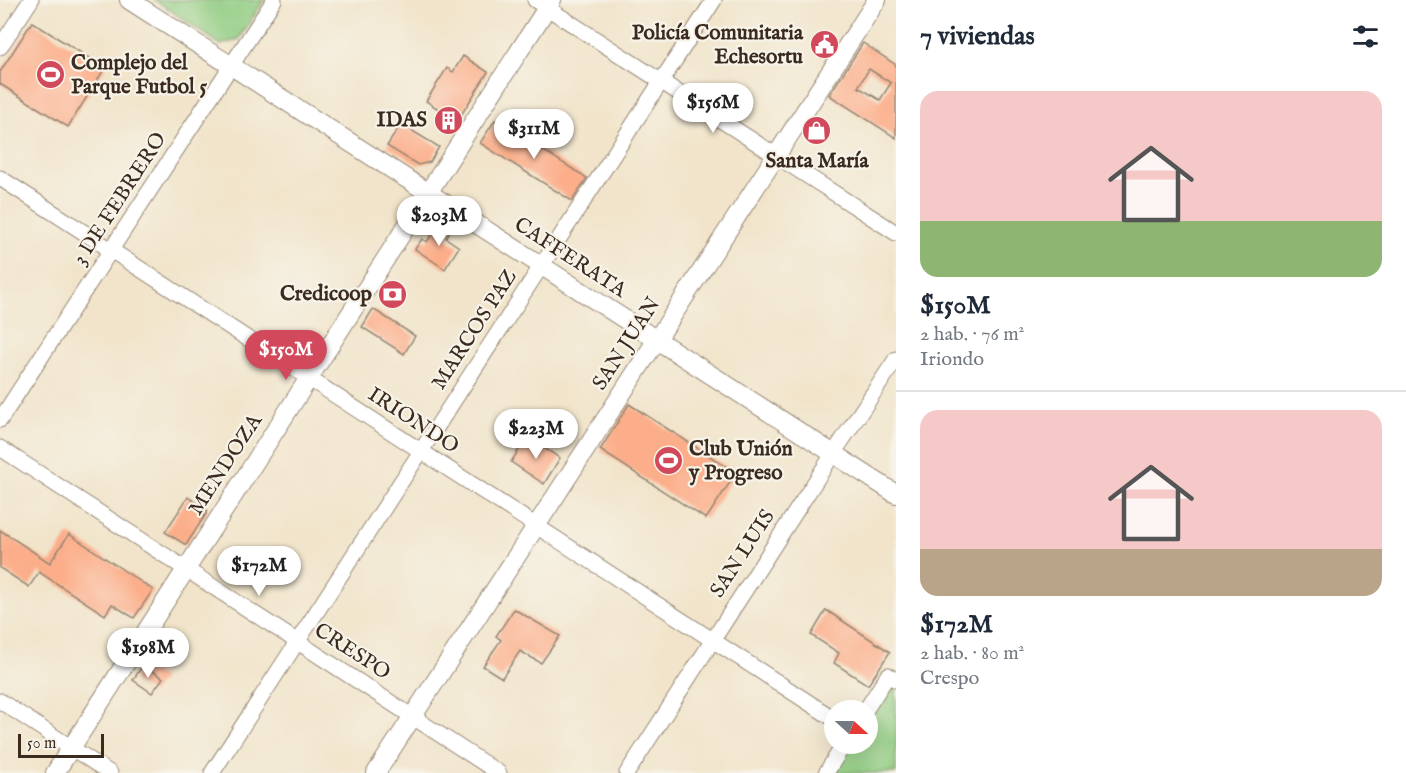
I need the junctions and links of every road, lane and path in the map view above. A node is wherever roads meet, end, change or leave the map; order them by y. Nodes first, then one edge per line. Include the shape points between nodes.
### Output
1 (31, 0) edge
2 (129, 0) edge
3 (274, 0) edge
4 (714, 0) edge
5 (877, 0) edge
6 (545, 3) edge
7 (0, 47) edge
8 (231, 66) junction
9 (661, 82) junction
10 (776, 155) junction
11 (0, 178) edge
12 (428, 193) junction
13 (896, 233) edge
14 (111, 250) junction
15 (541, 266) junction
16 (656, 340) junction
17 (896, 359) edge
18 (309, 378) junction
19 (0, 420) edge
20 (0, 448) edge
21 (421, 452) junction
22 (833, 454) junction
23 (896, 494) edge
24 (537, 526) junction
25 (186, 569) junction
26 (712, 641) junction
27 (298, 642) junction
28 (892, 677) edge
29 (874, 700) edge
30 (0, 702) edge
31 (824, 712) edge
32 (413, 717) junction
33 (71, 748) junction
34 (838, 754) edge
35 (55, 773) edge
36 (110, 773) edge
37 (212, 773) edge
38 (376, 773) edge
39 (499, 773) edge
40 (627, 773) edge
41 (826, 773) edge

1 - 7 street
2 - 8 main road, CAFFERATA
3 - 8 street, 3 DE FEBRERO
4 - 9 street, MARCOS PAZ
5 - 10 main road, SAN JUAN
6 - 9 street
6 - 12 main road, MENDOZA
8 - 12 main road, CAFFERATA
8 - 14 street, 3 DE FEBRERO
9 - 10 street
9 - 15 street, MARCOS PAZ
10 - 13 street
10 - 16 main road, SAN JUAN
11 - 14 street, IRIONDO
12 - 15 main road, CAFFERATA
12 - 18 main road, MENDOZA
14 - 18 street, IRIONDO
14 - 19 street, 3 DE FEBRERO
15 - 16 main road, CAFFERATA
15 - 21 street, MARCOS PAZ
16 - 22 main road, CAFFERATA
16 - 24 main road, SAN JUAN
17 - 22 street, SAN LUIS
18 - 21 street, IRIONDO
18 - 25 main road, MENDOZA
20 - 25 street, CRESPO
21 - 24 street, IRIONDO
21 - 27 street, MARCOS PAZ
22 - 23 main road, CAFFERATA
22 - 26 street, SAN LUIS
24 - 26 street, IRIONDO
24 - 32 main road, SAN JUAN
25 - 27 street, CRESPO
25 - 33 main road, MENDOZA
26 - 31 street, IRIONDO
26 - 40 street, SAN LUIS
27 - 32 street, CRESPO
27 - 37 street, MARCOS PAZ
28 - 29 street
30 - 33 street
32 - 38 main road, SAN JUAN
32 - 39 street, CRESPO
33 - 35 main road, MENDOZA
33 - 36 street
34 - 41 street

